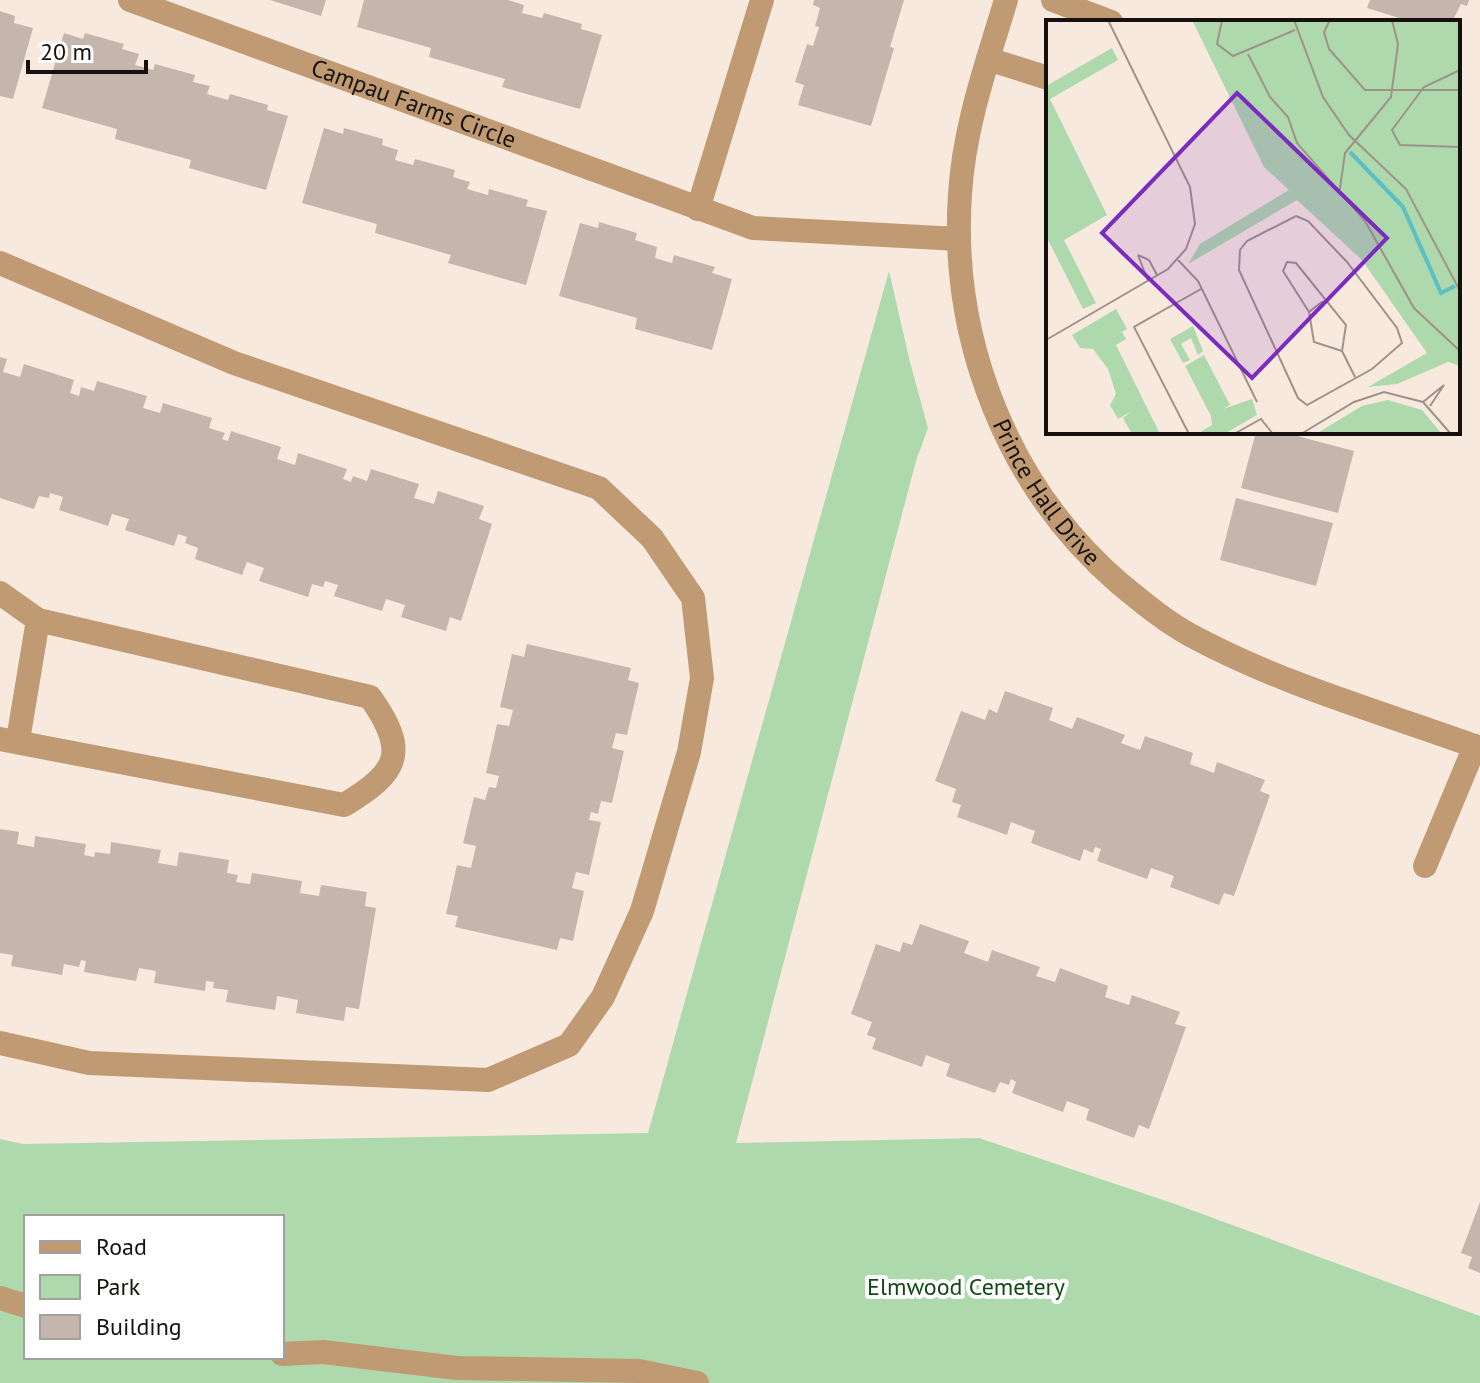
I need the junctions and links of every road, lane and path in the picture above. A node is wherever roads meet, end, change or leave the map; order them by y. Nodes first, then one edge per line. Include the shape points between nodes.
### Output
1 (130, 0) edge
2 (762, 0) edge
3 (1006, 0) edge
4 (1053, 0) edge
5 (1106, 20) edge
6 (988, 59) junction
7 (1046, 77) edge
8 (698, 209) junction
9 (959, 239) junction
10 (0, 263) edge
11 (0, 593) edge
12 (38, 620) junction
13 (9, 740) edge
14 (1477, 747) edge
15 (1425, 866) dead end
16 (0, 1043) edge
17 (0, 1298) edge
18 (24, 1305) edge
19 (284, 1354) edge
20 (464, 1375) edge
21 (697, 1383) edge

1 - 8 street, Campau Farms Circle
2 - 8 street
3 - 6 street, Prince Hall Drive
4 - 5 street
6 - 7 street
6 - 9 street, Prince Hall Drive via 965,148
8 - 9 street, Campau Farms Circle via 753,228
9 - 14 street, Prince Hall Drive via 970,332 1003,430 1048,507 1096,563 1190,635 1257,668
10 - 16 street via 234,363 599,488 652,538 693,598 702,678 689,752 642,911 603,997 569,1045 488,1080 89,1063
11 - 12 street
12 - 13 street
12 - 13 street via 370,697 395,746 391,767 371,789 344,805
14 - 15 street
17 - 18 street
19 - 20 street via 323,1352
20 - 21 street via 639,1371

